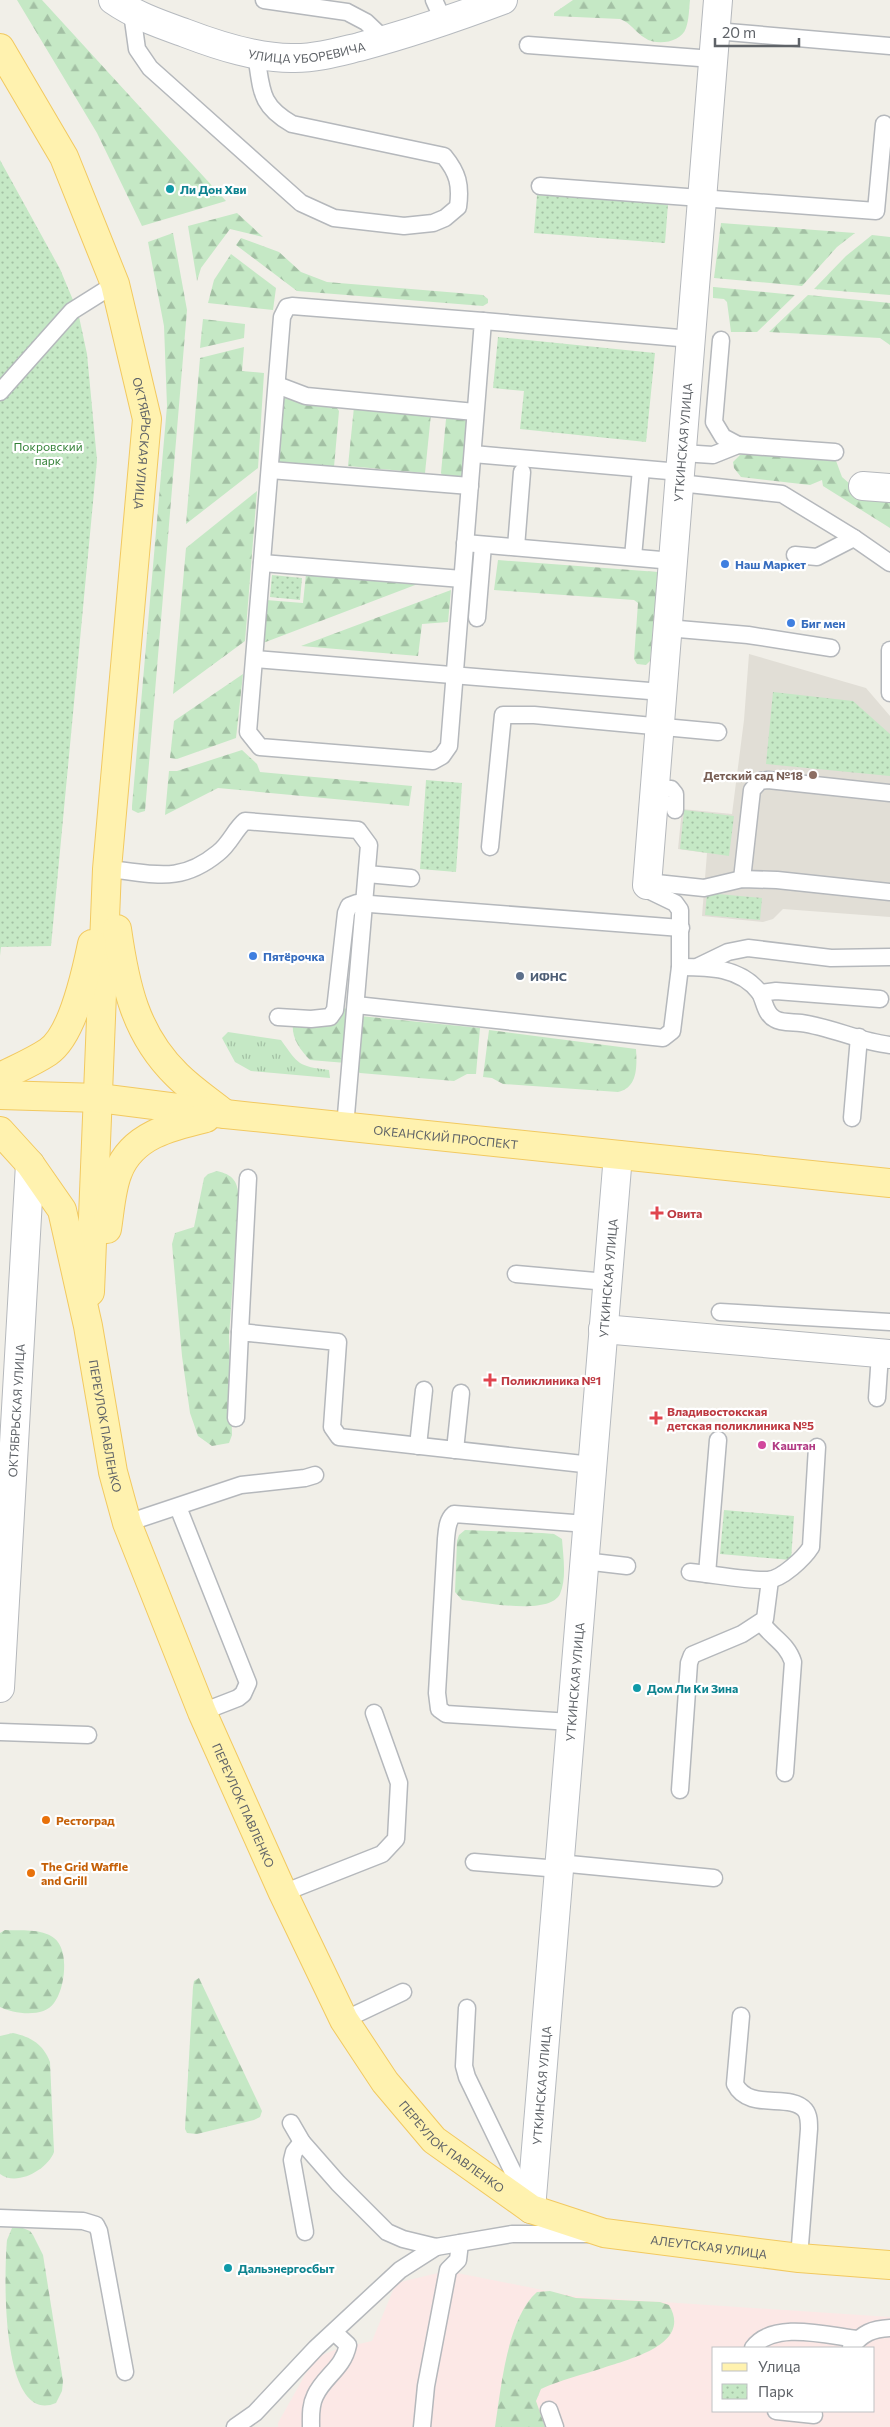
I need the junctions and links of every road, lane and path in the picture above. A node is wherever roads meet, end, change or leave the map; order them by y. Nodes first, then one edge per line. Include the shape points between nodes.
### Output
1 (264, 0) edge
2 (503, 0) edge
3 (718, 0) edge
4 (123, 7) edge
5 (439, 11) edge
6 (716, 31) junction
7 (385, 40) junction
8 (528, 45) dead end
9 (890, 46) edge
10 (0, 48) edge
11 (256, 54) junction
12 (713, 59) junction
13 (884, 124) dead end
14 (540, 186) dead end
15 (702, 198) junction
16 (115, 284) junction
17 (483, 321) junction
18 (691, 339) junction
19 (721, 340) dead end
20 (277, 385) junction
21 (0, 392) edge
22 (475, 412) junction
23 (738, 445) junction
24 (835, 452) dead end
25 (473, 454) junction
26 (641, 469) junction
27 (680, 469) junction
28 (270, 470) junction
29 (522, 472) dead end
30 (470, 486) junction
31 (863, 486) dead end
32 (890, 488) edge
33 (854, 538) junction
34 (465, 543) junction
35 (483, 545) junction
36 (516, 547) junction
37 (795, 555) dead end
38 (633, 557) junction
39 (673, 561) junction
40 (262, 563) junction
41 (890, 563) edge
42 (462, 579) junction
43 (477, 618) dead end
44 (667, 628) junction
45 (831, 648) dead end
46 (890, 650) edge
47 (255, 659) junction
48 (454, 675) junction
49 (890, 693) edge
50 (661, 711) junction
51 (719, 727) dead end
52 (654, 788) junction
53 (890, 793) edge
54 (675, 810) dead end
55 (490, 847) dead end
56 (107, 869) junction
57 (367, 874) junction
58 (411, 878) dead end
59 (742, 879) junction
60 (647, 884) junction
61 (890, 892) edge
62 (364, 903) junction
63 (681, 928) junction
64 (890, 957) edge
65 (680, 966) junction
66 (699, 966) junction
67 (760, 993) junction
68 (880, 999) dead end
69 (356, 1005) junction
70 (278, 1017) dead end
71 (859, 1037) junction
72 (890, 1045) edge
73 (0, 1077) edge
74 (0, 1095) edge
75 (99, 1098) junction
76 (225, 1114) junction
77 (852, 1118) dead end
78 (345, 1127) junction
79 (0, 1131) edge
80 (618, 1155) junction
81 (30, 1164) junction
82 (248, 1178) dead end
83 (890, 1183) edge
84 (516, 1274) dead end
85 (607, 1282) junction
86 (720, 1312) dead end
87 (890, 1322) edge
88 (88, 1326) junction
89 (603, 1329) junction
90 (240, 1332) junction
91 (885, 1354) edge
92 (424, 1390) dead end
93 (461, 1393) dead end
94 (877, 1398) dead end
95 (236, 1418) dead end
96 (718, 1440) dead end
97 (418, 1446) junction
98 (817, 1447) dead end
99 (456, 1450) junction
100 (592, 1465) junction
101 (315, 1475) dead end
102 (178, 1507) junction
103 (127, 1523) junction
104 (587, 1524) junction
105 (584, 1561) junction
106 (626, 1566) dead end
107 (690, 1572) dead end
108 (707, 1574) junction
109 (770, 1580) junction
110 (761, 1622) junction
111 (0, 1682) edge
112 (0, 1688) edge
113 (202, 1712) junction
114 (374, 1713) dead end
115 (571, 1722) junction
116 (0, 1732) edge
117 (88, 1735) dead end
118 (785, 1773) dead end
119 (680, 1790) dead end
120 (474, 1862) dead end
121 (559, 1866) junction
122 (714, 1878) dead end
123 (283, 1893) junction
124 (403, 1992) dead end
125 (467, 2008) dead end
126 (741, 2016) dead end
127 (344, 2020) junction
128 (291, 2123) dead end
129 (302, 2142) junction
130 (531, 2209) junction
131 (0, 2218) edge
132 (305, 2232) dead end
133 (604, 2233) junction
134 (460, 2244) junction
135 (436, 2247) junction
136 (799, 2258) junction
137 (890, 2265) edge
138 (890, 2328) edge
139 (334, 2332) junction
140 (854, 2344) edge
141 (754, 2347) edge
142 (125, 2372) dead end
143 (549, 2410) dead end
144 (782, 2412) edge
145 (816, 2418) edge
146 (234, 2427) edge
147 (311, 2427) edge
148 (422, 2427) edge
149 (555, 2427) edge

1 - 7 lane via 348,12 366,22
2 - 5 street, УЛИЦА УБОРЕВИЧА
3 - 6 street, УТКИНСКАЯ УЛИЦА
4 - 11 street, УЛИЦА УБОРЕВИЧА via 197,38
4 - 11 lane via 137,49 150,68 301,203 334,218 404,226 432,223 445,218 458,207 458,177 444,156 292,124 275,114 266,103
5 - 7 street, УЛИЦА УБОРЕВИЧА
6 - 9 lane
6 - 12 street, УТКИНСКАЯ УЛИЦА
7 - 11 street, УЛИЦА УБОРЕВИЧА via 328,55 296,58
8 - 12 lane
10 - 16 main road, ОКТЯБРЬСКАЯ УЛИЦА via 64,157
12 - 15 street, УТКИНСКАЯ УЛИЦА
13 - 15 lane via 876,211
14 - 15 lane
15 - 18 street, УТКИНСКАЯ УЛИЦА
16 - 21 lane via 72,310
16 - 56 main road, ОКТЯБРЬСКАЯ УЛИЦА via 147,419
17 - 18 lane
17 - 20 lane via 287,307 282,314
17 - 22 lane
18 - 27 street, УТКИНСКАЯ УЛИЦА
19 - 23 lane via 714,422 722,437
20 - 22 lane via 306,396
20 - 28 lane
22 - 25 lane
23 - 24 lane
23 - 27 lane
25 - 26 lane
25 - 30 lane
26 - 27 lane
26 - 38 lane
27 - 33 lane via 782,494
27 - 39 street, УТКИНСКАЯ УЛИЦА
28 - 30 lane
28 - 40 lane
29 - 36 lane
30 - 34 lane
31 - 32 street
33 - 37 lane via 817,557
33 - 41 lane
34 - 35 lane
34 - 42 lane
35 - 36 lane
35 - 43 lane
36 - 38 lane
38 - 39 lane
39 - 44 street, УТКИНСКАЯ УЛИЦА
40 - 42 lane
40 - 47 lane
42 - 48 lane
44 - 45 lane via 748,635
44 - 50 street, УТКИНСКАЯ УЛИЦА
46 - 49 lane
47 - 48 lane
47 - 48 lane via 248,732 260,747 434,761 449,746
48 - 50 lane
50 - 51 lane
50 - 52 street, УТКИНСКАЯ УЛИЦА
50 - 55 lane via 503,715
52 - 54 lane via 671,790 675,794
52 - 60 street, УТКИНСКАЯ УЛИЦА
53 - 59 lane via 760,781 752,790
56 - 57 lane via 182,874 218,853 245,821 254,820 358,830 370,845
56 - 73 main road via 86,973 69,1025 49,1051
56 - 75 main road
56 - 76 main road via 131,1003 148,1040 177,1075
57 - 58 lane
57 - 62 lane
59 - 60 lane via 704,888
59 - 61 lane
60 - 63 lane via 648,890 676,903 680,910
62 - 63 lane
62 - 69 lane
62 - 70 lane via 349,906 346,913 337,1003 330,1017
63 - 65 lane
64 - 66 lane via 831,958 748,948 728,952
65 - 66 lane
65 - 69 lane via 672,1032 663,1038
66 - 67 lane via 739,975
67 - 68 lane via 776,991
67 - 71 lane via 767,1012 774,1019 824,1026
69 - 78 lane
71 - 72 lane via 876,1044
71 - 77 lane
74 - 75 main road, ОКЕАНСКИЙ ПРОСПЕКТ
75 - 76 main road, ОКЕАНСКИЙ ПРОСПЕКТ
75 - 88 main road
76 - 78 main road, ОКЕАНСКИЙ ПРОСПЕКТ
76 - 88 main road via 168,1126 135,1145 118,1172
78 - 80 main road, ОКЕАНСКИЙ ПРОСПЕКТ
79 - 81 main road
80 - 83 main road, ОКЕАНСКИЙ ПРОСПЕКТ
80 - 85 street, УТКИНСКАЯ УЛИЦА
81 - 88 main road via 62,1210
81 - 111 street, ОКТЯБРЬСКАЯ УЛИЦА
82 - 90 lane
84 - 85 lane
85 - 89 street, УТКИНСКАЯ УЛИЦА
86 - 87 lane
88 - 103 main road, ПЕРЕУЛОК ПАВЛЕНКО via 113,1472
89 - 91 street
89 - 100 street, УТКИНСКАЯ УЛИЦА
90 - 95 lane
90 - 97 lane via 338,1342 332,1427 335,1433 340,1437
91 - 94 lane
92 - 97 lane
93 - 99 lane
96 - 108 lane
97 - 99 lane
98 - 109 lane via 811,1546 792,1567
99 - 100 lane
100 - 104 street, УТКИНСКАЯ УЛИЦА
101 - 102 lane via 241,1485
102 - 103 lane
102 - 113 lane via 248,1683 238,1698
103 - 113 main road, ПЕРЕУЛОК ПАВЛЕНКО
104 - 105 street, УТКИНСКАЯ УЛИЦА
104 - 115 lane via 454,1514 447,1526 437,1693 439,1709 446,1714
105 - 106 lane
105 - 115 street, УТКИНСКАЯ УЛИЦА
107 - 108 lane
108 - 109 lane
109 - 110 lane via 766,1614
110 - 118 lane via 770,1635 789,1650 793,1662
110 - 119 lane via 692,1656
111 - 112 street, ОКТЯБРЬСКАЯ УЛИЦА
113 - 123 main road, ПЕРЕУЛОК ПАВЛЕНКО
114 - 123 lane via 398,1783 396,1839 382,1854
115 - 121 street, УТКИНСКАЯ УЛИЦА
116 - 117 lane
120 - 121 lane
121 - 122 lane
121 - 130 street, УТКИНСКАЯ УЛИЦА
123 - 127 main road, ПЕРЕУЛОК ПАВЛЕНКО
124 - 127 lane
125 - 130 lane via 464,2066 467,2077
126 - 136 lane via 735,2084 739,2092 751,2098 798,2105 808,2117
127 - 130 main road, ПЕРЕУЛОК ПАВЛЕНКО via 385,2082 434,2140
128 - 129 lane
129 - 132 lane via 292,2160
129 - 135 lane via 387,2232 402,2240
130 - 133 main road, АЛЕУТСКАЯ УЛИЦА
131 - 142 lane via 83,2221 96,2225
133 - 134 lane via 512,2234
133 - 136 main road, АЛЕУТСКАЯ УЛИЦА
134 - 135 lane
134 - 148 lane via 458,2260 448,2270 426,2386
135 - 139 lane via 400,2270
136 - 137 main road, АЛЕУТСКАЯ УЛИЦА
138 - 140 lane via 865,2333
139 - 146 lane via 255,2413
139 - 147 lane via 348,2345 346,2356 315,2394
140 - 141 lane via 787,2331 766,2337
143 - 149 lane
144 - 145 lane

